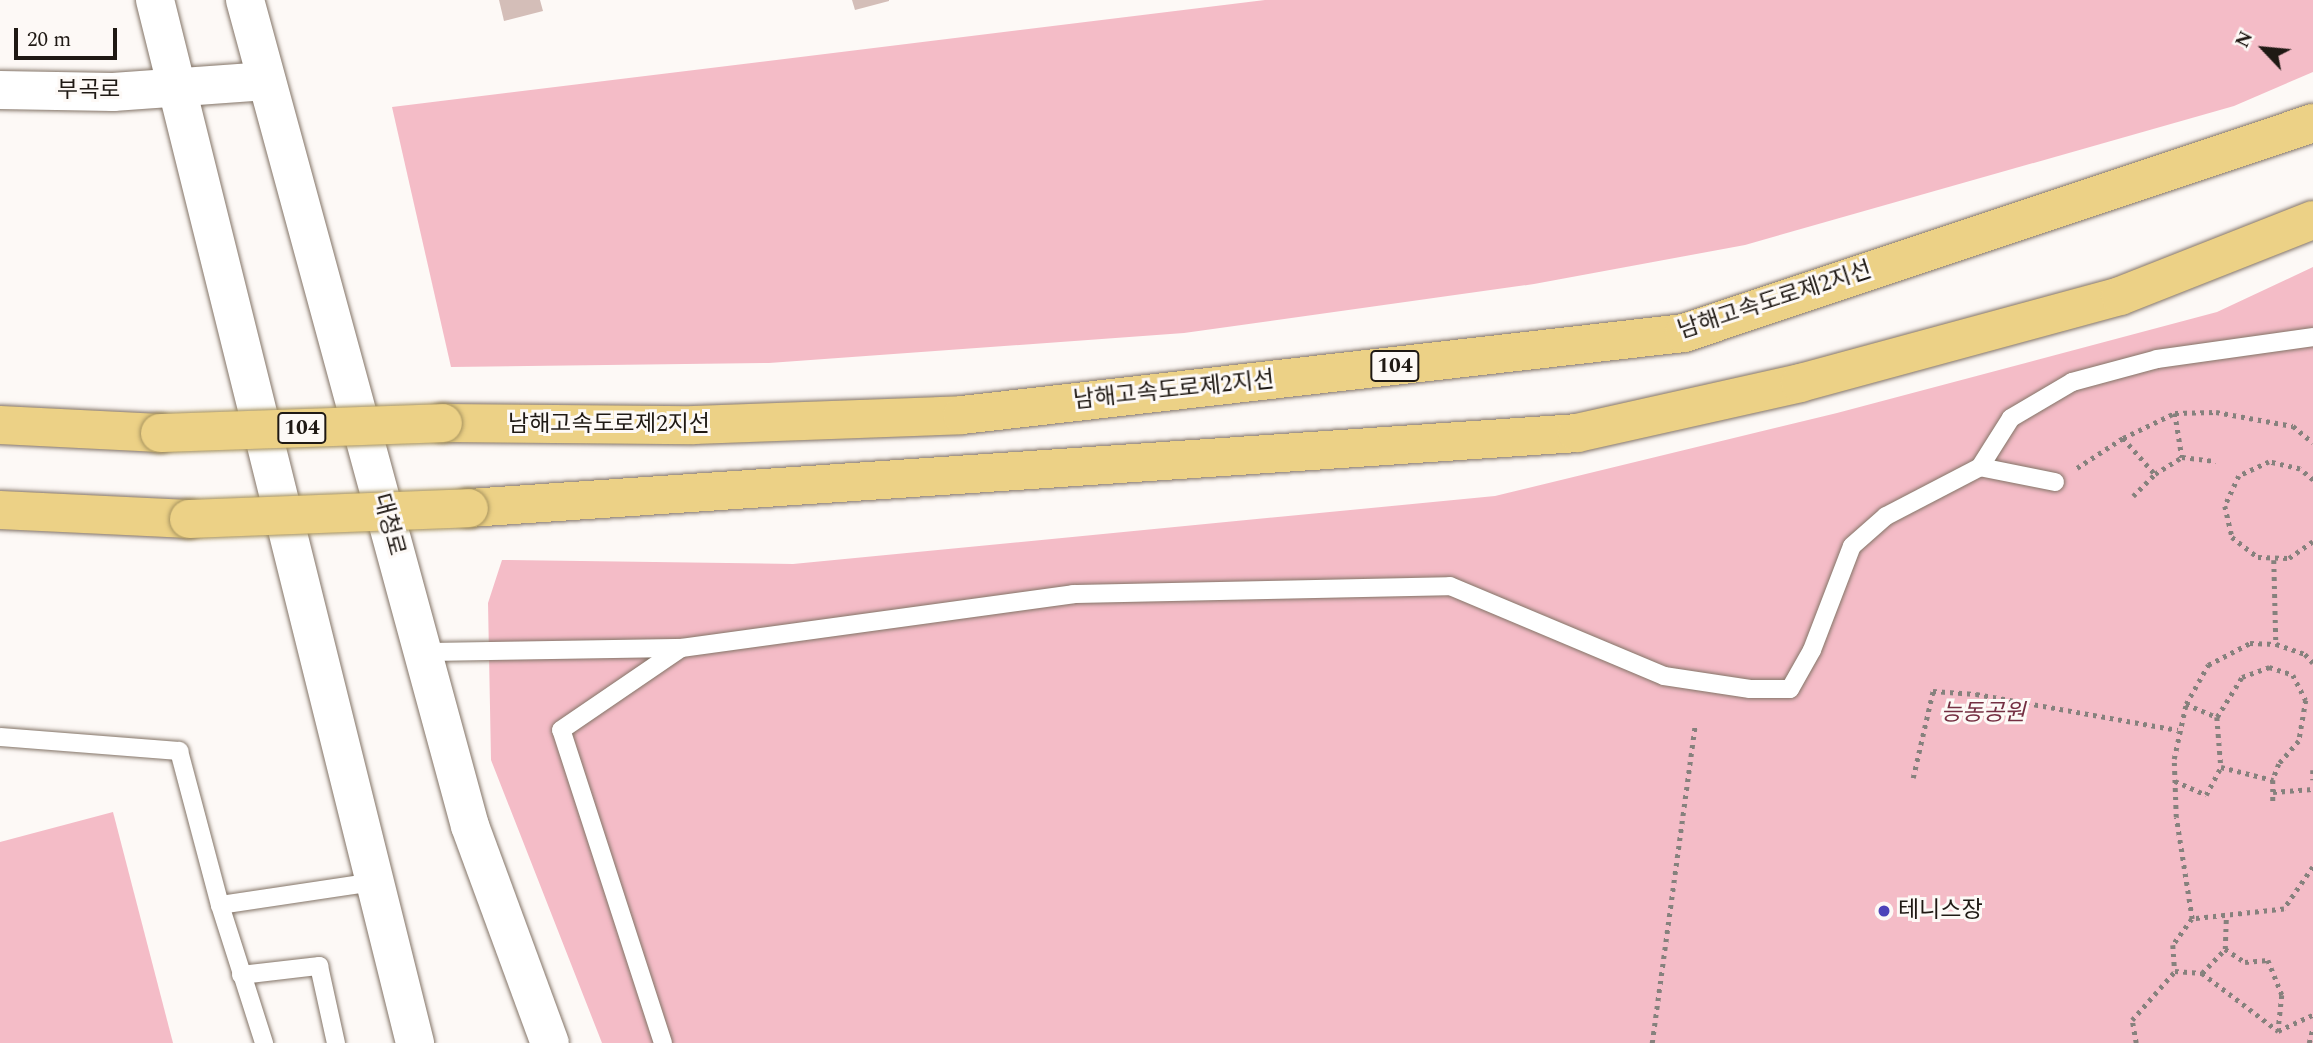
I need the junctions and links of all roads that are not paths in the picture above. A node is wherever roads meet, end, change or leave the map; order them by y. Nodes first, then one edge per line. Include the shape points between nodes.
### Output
1 (155, 0) edge
2 (245, 0) edge
3 (267, 81) junction
4 (177, 88) junction
5 (0, 90) edge
6 (2313, 123) edge
7 (2313, 220) edge
8 (2313, 337) edge
9 (0, 425) edge
10 (1980, 467) junction
11 (2055, 482) road end
12 (0, 510) edge
13 (681, 648) junction
14 (423, 652) junction
15 (0, 737) edge
16 (374, 882) junction
17 (220, 905) junction
18 (241, 975) junction
19 (264, 1043) edge
20 (336, 1043) edge
21 (415, 1043) edge
22 (550, 1043) edge
23 (663, 1043) edge

1 - 4 main road
2 - 3 main road, 대청로
3 - 4 main road, 부곡로
3 - 14 main road, 대청로
4 - 5 main road, 부곡로
4 - 16 main road
6 - 9 highway, 남해고속도로제2지선 / 104, bridge via 1684,333 962,415 694,425 443,423 160,433
7 - 12 highway, bridge via 2120,296 1800,383 1577,433 469,508 189,519
8 - 10 lane via 2157,359 2072,382 2011,418
10 - 11 lane
10 - 13 lane via 1886,516 1852,546 1812,650 1790,689 1750,689 1664,676 1450,586 1073,594
13 - 14 lane
13 - 23 lane via 561,730
14 - 22 main road, 대청로 via 470,826
15 - 17 lane via 180,751
16 - 17 lane
16 - 21 main road
17 - 18 lane
18 - 19 lane
18 - 20 lane via 319,966

